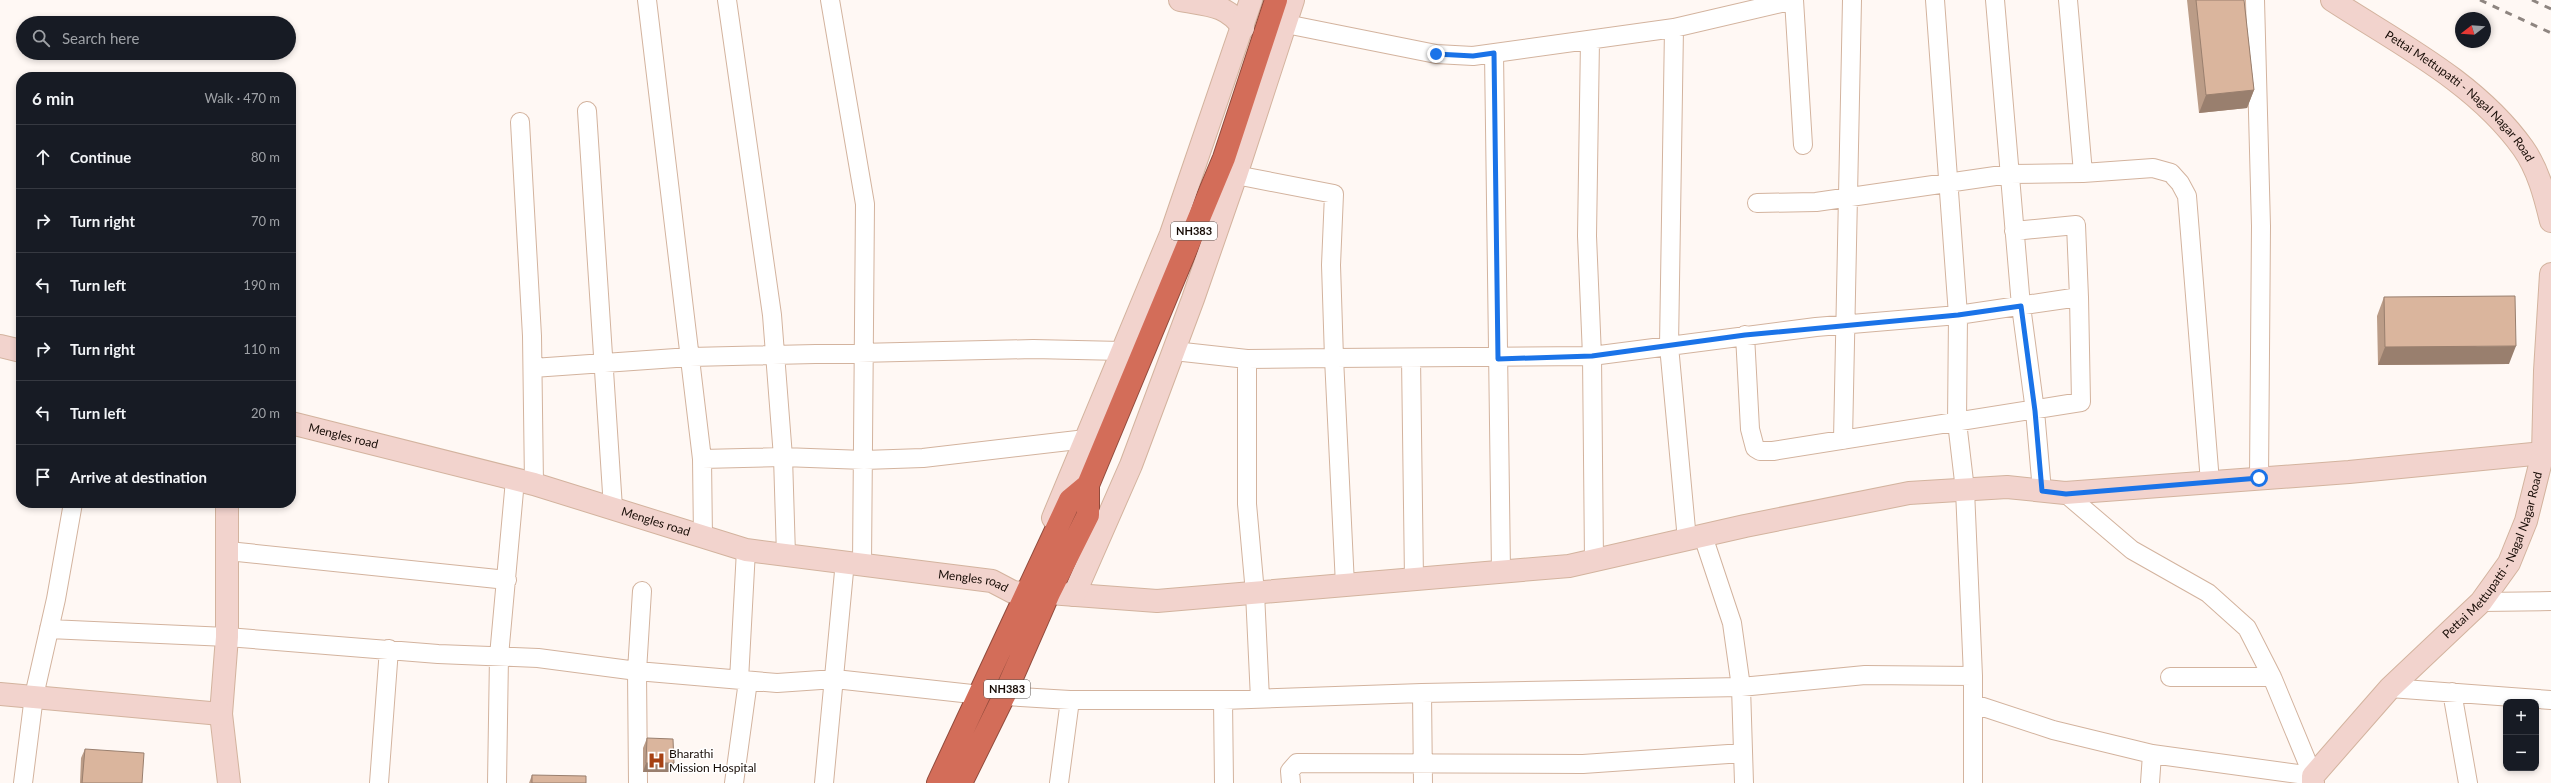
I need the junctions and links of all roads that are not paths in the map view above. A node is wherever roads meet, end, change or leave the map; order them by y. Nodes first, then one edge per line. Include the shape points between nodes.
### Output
1 (647, 0) edge
2 (727, 0) edge
3 (830, 0) edge
4 (1180, 0) edge
5 (1251, 0) edge
6 (1276, 0) edge
7 (1293, 0) edge
8 (1794, 0) edge
9 (1852, 0) edge
10 (1935, 0) edge
11 (1995, 0) edge
12 (2068, 0) edge
13 (2254, 0) edge
14 (2332, 0) edge
15 (1286, 24) junction
16 (1243, 28) junction
17 (1674, 28) junction
18 (1590, 40) junction
19 (1494, 53) junction
20 (587, 111) dead end
21 (520, 122) dead end
22 (1803, 145) dead end
23 (2082, 173) junction
24 (2009, 174) junction
25 (1236, 175) junction
26 (1946, 183) junction
27 (1848, 199) junction
28 (1757, 203) dead end
29 (2551, 221) edge
30 (2014, 231) junction
31 (2551, 274) edge
32 (2079, 297) junction
33 (2021, 306) junction
34 (1958, 315) junction
35 (1845, 326) junction
36 (1745, 335) junction
37 (0, 346) edge
38 (1669, 346) junction
39 (16, 350) edge
40 (1122, 351) junction
41 (1174, 351) junction
42 (865, 353) junction
43 (775, 356) junction
44 (1592, 356) junction
45 (690, 357) junction
46 (1334, 358) junction
47 (1411, 358) junction
48 (1498, 359) junction
49 (1247, 360) junction
50 (604, 361) junction
51 (533, 368) junction
52 (2548, 371) edge
53 (2035, 411) junction
54 (1957, 422) junction
55 (296, 424) edge
56 (1843, 440) junction
57 (1092, 448) junction
58 (2544, 453) junction
59 (783, 457) junction
60 (702, 459) junction
61 (864, 460) junction
62 (2259, 478) junction
63 (524, 482) junction
64 (2210, 482) junction
65 (1088, 484) junction
66 (1965, 490) junction
67 (2042, 491) junction
68 (2066, 494) junction
69 (72, 508) edge
70 (227, 508) edge
71 (613, 508) junction
72 (703, 538) junction
73 (1695, 538) junction
74 (228, 550) junction
75 (746, 550) junction
76 (786, 555) junction
77 (1594, 561) junction
78 (854, 562) junction
79 (1501, 571) junction
80 (1414, 579) junction
81 (507, 580) junction
82 (1345, 585) junction
83 (642, 591) dead end
84 (1020, 592) junction
85 (1049, 593) junction
86 (1255, 593) junction
87 (1074, 595) junction
88 (2551, 601) edge
89 (2481, 602) junction
90 (49, 629) junction
91 (227, 637) junction
92 (389, 649) junction
93 (499, 656) junction
94 (637, 671) junction
95 (1973, 676) junction
96 (2170, 677) dead end
97 (2272, 677) junction
98 (835, 679) junction
99 (744, 680) junction
100 (1741, 687) junction
101 (2390, 688) junction
102 (2452, 692) junction
103 (1422, 693) junction
104 (0, 694) edge
105 (980, 694) junction
106 (34, 696) junction
107 (1004, 696) junction
108 (1260, 699) junction
109 (1070, 700) junction
110 (1223, 700) junction
111 (2551, 700) edge
112 (1974, 704) junction
113 (222, 714) junction
114 (1743, 753) junction
115 (2152, 754) junction
116 (1422, 765) junction
117 (2313, 780) edge
118 (23, 783) edge
119 (229, 783) edge
120 (380, 783) edge
121 (497, 783) edge
122 (638, 783) edge
123 (734, 783) edge
124 (824, 783) edge
125 (938, 783) edge
126 (961, 783) edge
127 (1059, 783) edge
128 (1224, 783) edge
129 (1291, 783) edge
130 (1423, 783) edge
131 (1744, 783) edge
132 (1973, 783) edge
133 (2150, 783) edge
134 (2468, 783) edge

1 - 45 street
2 - 43 street via 759,213
3 - 42 street via 865,204
4 - 16 main road via 1219,7 1235,16
5 - 16 main road
6 - 57 highway, NH383 via 1224,158
7 - 15 main road
8 - 17 street
8 - 22 street
9 - 27 street
10 - 26 street
11 - 24 street
12 - 23 street
13 - 62 street via 2261,226
14 - 29 main road, Pettai Mettupatti - Nagal Nagar Road via 2465,86 2498,116 2524,149 2545,194
15 - 19 street via 1436,54 1473,56
15 - 25 main road
16 - 40 main road via 1171,234
17 - 18 street
17 - 38 street
18 - 19 street
18 - 44 street via 1587,236
19 - 48 street
20 - 50 street
21 - 51 street
23 - 24 street
23 - 64 street via 2152,168 2171,173 2187,196
24 - 26 street
24 - 30 street
25 - 41 main road
25 - 46 street via 1334,194 1331,265
26 - 27 street
26 - 34 street
27 - 28 street
27 - 35 street
30 - 32 street via 2076,225
30 - 33 street
31 - 52 main road, Pettai Mettupatti - Nagal Nagar Road
32 - 33 street
32 - 53 street via 2081,402
33 - 34 street
33 - 53 street
34 - 35 street
34 - 54 street
35 - 36 street
35 - 56 street
36 - 38 street
36 - 56 street via 1750,429 1755,448 1760,451 1773,451
37 - 39 main road
38 - 44 street
38 - 73 street via 1679,477
40 - 42 street via 1033,349
40 - 57 main road
41 - 49 street
41 - 87 main road via 1131,465
42 - 43 street
42 - 61 street
43 - 45 street
43 - 59 street
44 - 48 street
44 - 77 street
45 - 50 street
45 - 60 street
46 - 47 street
46 - 49 street
46 - 82 street
47 - 48 street
47 - 80 street
48 - 79 street
49 - 86 street via 1247,504
50 - 51 street
50 - 71 street
51 - 63 street
52 - 58 main road, Pettai Mettupatti - Nagal Nagar Road
53 - 54 street
53 - 67 street
54 - 56 street
54 - 66 street
55 - 63 main road, Mengles road
57 - 61 street
57 - 65 highway
57 - 84 main road
58 - 62 main road
58 - 89 main road, Pettai Mettupatti - Nagal Nagar Road via 2526,521 2510,563
59 - 60 street
59 - 61 street
59 - 76 street
60 - 72 street
61 - 78 street
62 - 64 main road
63 - 71 main road, Mengles road
63 - 81 street
64 - 68 main road
65 - 84 highway via 1070,500
65 - 85 highway via 1088,515
66 - 67 main road via 2007,487
66 - 73 main road via 1909,493
66 - 95 street
67 - 68 main road
68 - 97 street via 2132,550 2208,594 2247,628
69 - 90 street
70 - 74 main road
71 - 72 main road, Mengles road
72 - 75 main road, Mengles road
73 - 77 main road
73 - 100 street via 1732,623
74 - 81 street
74 - 91 main road
75 - 76 main road, Mengles road
75 - 99 street
76 - 78 main road, Mengles road
77 - 79 main road via 1569,566
78 - 84 main road, Mengles road via 992,581
78 - 98 street
79 - 80 main road
80 - 82 main road
81 - 93 street
82 - 86 main road
83 - 94 street
84 - 105 highway, NH383
85 - 87 main road
85 - 107 highway, NH383
86 - 87 main road via 1157,601
86 - 108 street
88 - 89 street
89 - 101 main road, Pettai Mettupatti - Nagal Nagar Road
90 - 91 street
90 - 106 street
91 - 92 street
91 - 113 main road
92 - 93 street
92 - 120 street
93 - 94 street via 538,658
93 - 121 street
94 - 99 street
94 - 122 street
95 - 100 street via 1865,675
95 - 112 street
96 - 97 street
97 - 117 street
98 - 99 street via 777,683
98 - 105 street
98 - 124 street
99 - 123 street
100 - 103 street
100 - 114 street
101 - 102 street
101 - 117 main road, Pettai Mettupatti - Nagal Nagar Road
102 - 111 street
102 - 134 street
103 - 108 street
103 - 116 street
104 - 106 main road
105 - 125 highway, NH383
106 - 113 main road
106 - 118 street
107 - 109 street
107 - 126 highway, NH383
108 - 110 street
109 - 110 street
109 - 127 street
110 - 128 street
112 - 115 street via 2053,730
112 - 132 street
113 - 119 main road
114 - 116 street via 1583,764
114 - 131 street
115 - 117 street
115 - 133 street
116 - 129 street via 1297,763 1290,771
116 - 130 street

